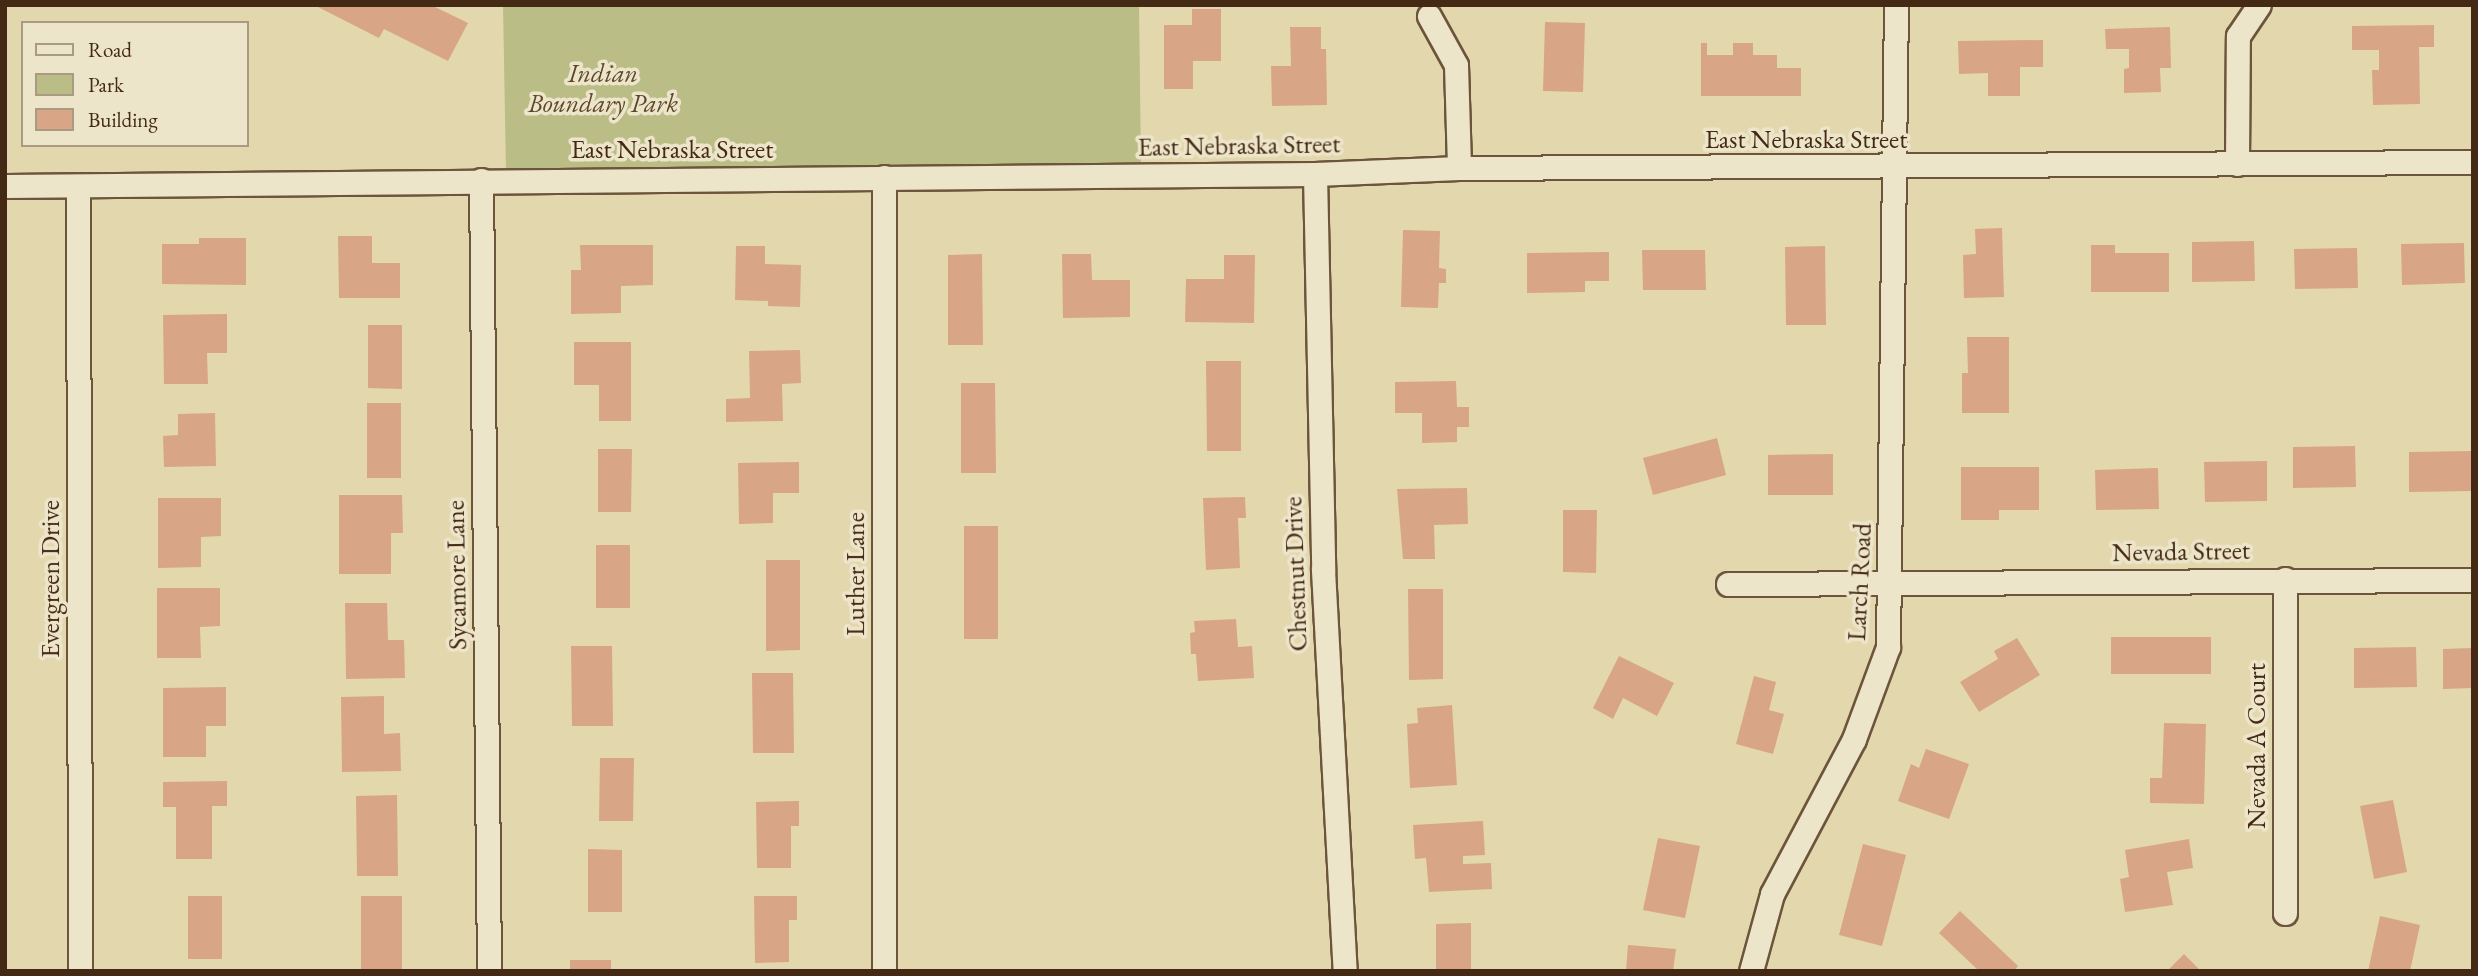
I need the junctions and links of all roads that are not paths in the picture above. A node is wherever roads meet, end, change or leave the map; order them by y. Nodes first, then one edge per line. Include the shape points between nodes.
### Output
1 (1896, 5) edge
2 (2259, 5) edge
3 (1429, 16) dead end
4 (2473, 163) edge
5 (2237, 164) junction
6 (1459, 168) junction
7 (1895, 168) junction
8 (1315, 174) junction
9 (884, 177) junction
10 (481, 180) junction
11 (5, 186) edge
12 (78, 186) junction
13 (2285, 579) junction
14 (2473, 580) edge
15 (1728, 584) dead end
16 (1891, 584) junction
17 (2285, 913) dead end
18 (80, 971) edge
19 (489, 971) edge
20 (884, 971) edge
21 (1345, 971) edge
22 (1751, 971) edge

1 - 7 street, Larch Road
2 - 5 street via 2238,36
3 - 6 street via 1455,65
4 - 5 street, East Nebraska Street
5 - 7 street, East Nebraska Street
6 - 7 street, East Nebraska Street
6 - 8 street, East Nebraska Street
7 - 16 street, Larch Road
8 - 9 street, East Nebraska Street
8 - 21 street, Chestnut Drive via 1322,570
9 - 10 street, East Nebraska Street
9 - 20 street, Luther Lane
10 - 12 street, East Nebraska Street
10 - 19 street, Sycamore Lane
11 - 12 street, East Nebraska Street
12 - 18 street, Evergreen Drive
13 - 14 street, Nevada Street
13 - 16 street, Nevada Street
13 - 17 street, Nevada A Court
15 - 16 street, Nevada Street
16 - 22 street, Larch Road via 1888,647 1854,739 1772,894

